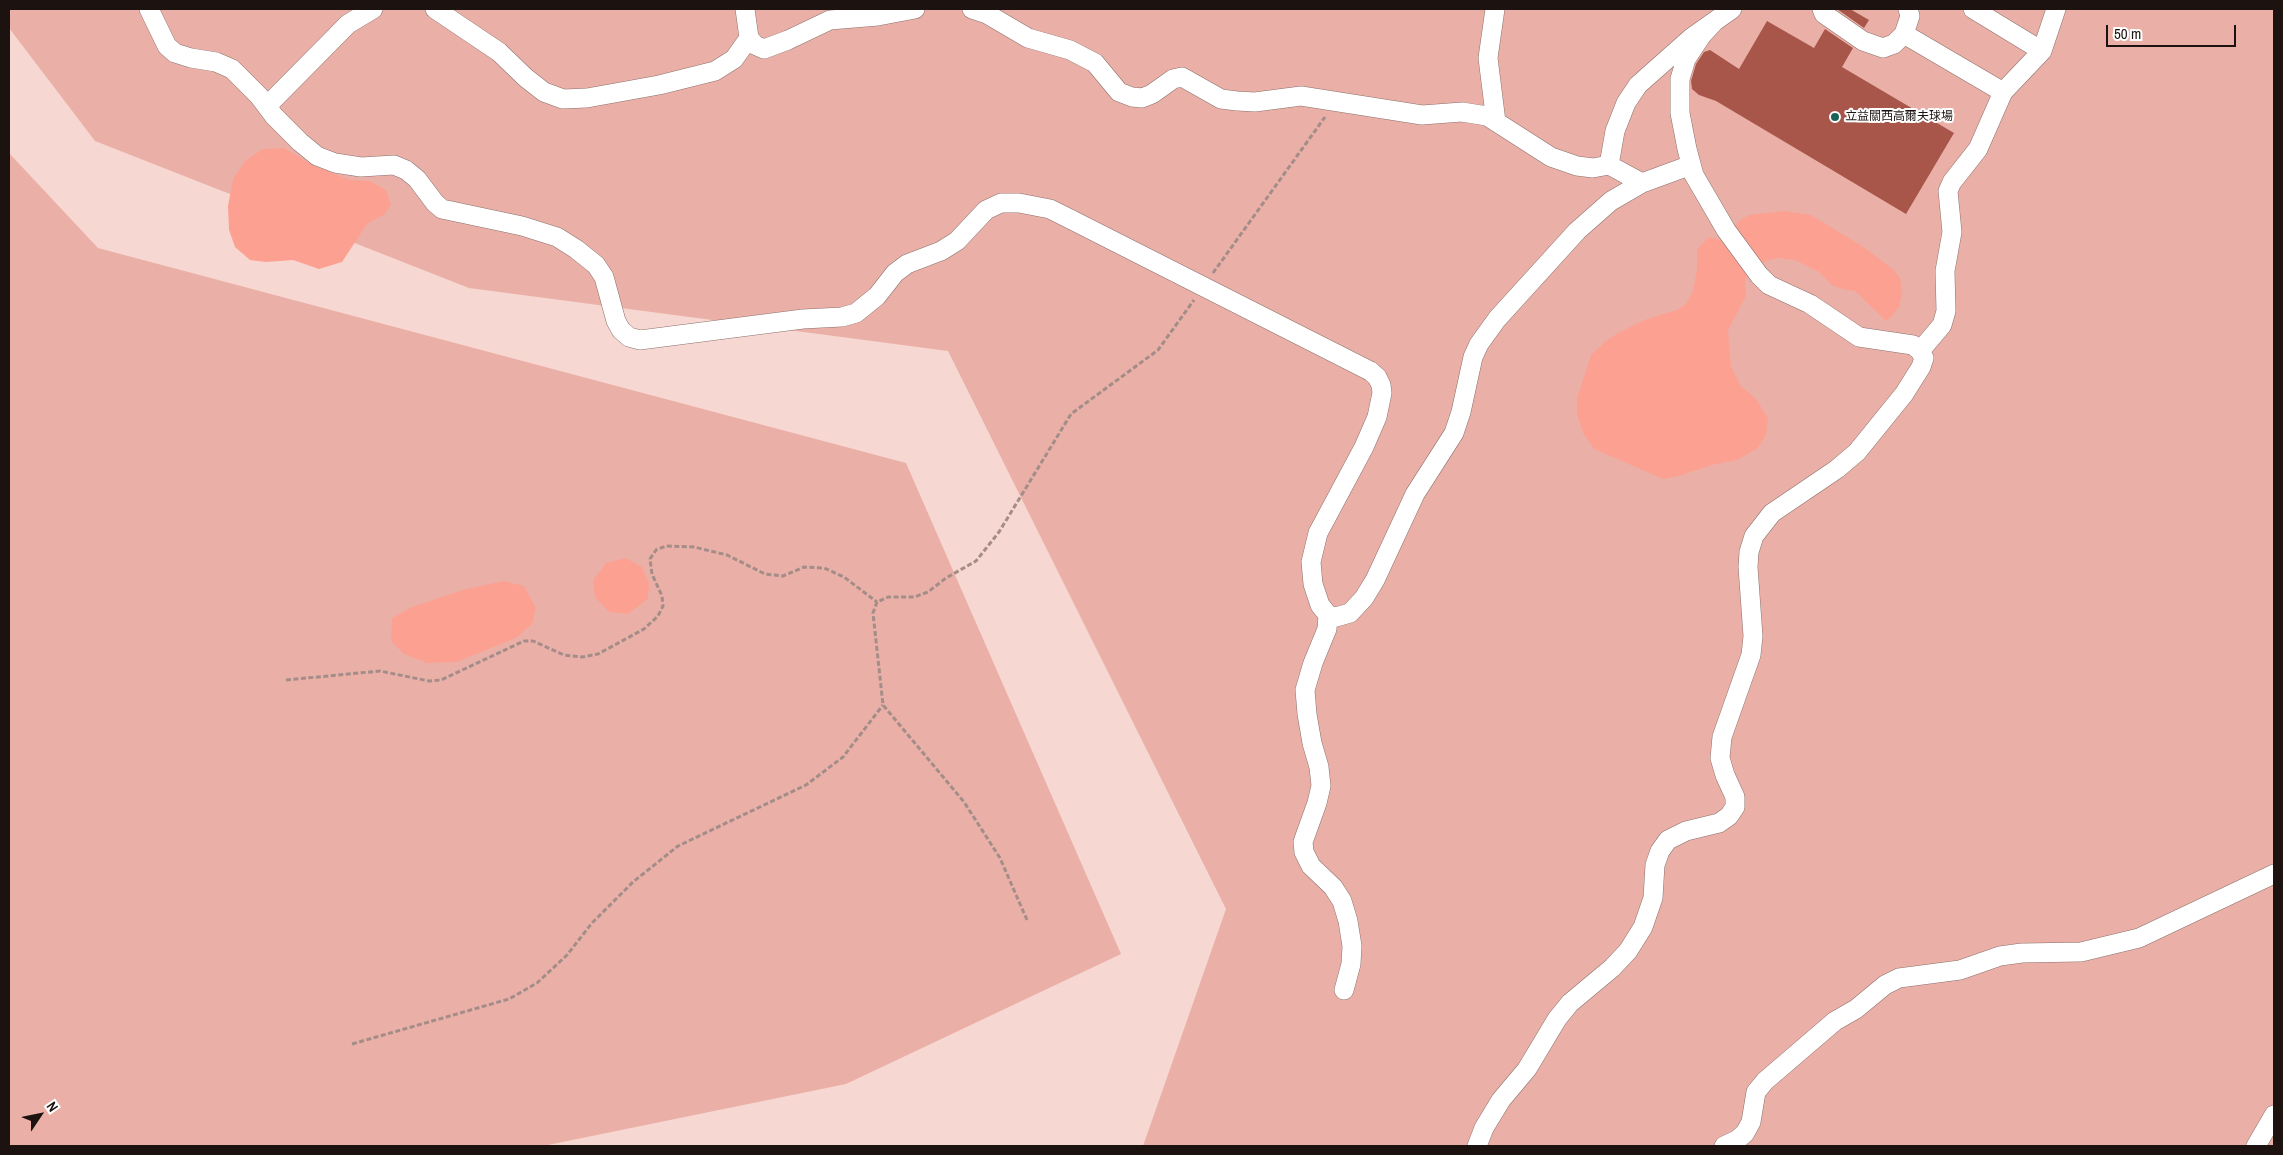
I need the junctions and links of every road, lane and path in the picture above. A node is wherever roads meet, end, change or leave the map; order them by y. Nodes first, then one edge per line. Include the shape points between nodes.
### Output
1 (149, 9) edge
2 (373, 9) edge
3 (435, 9) edge
4 (745, 9) edge
5 (915, 9) edge
6 (972, 9) edge
7 (1495, 9) edge
8 (1732, 9) edge
9 (1822, 9) edge
10 (1908, 9) edge
11 (1973, 9) edge
12 (2056, 9) edge
13 (1714, 22) junction
14 (1904, 34) junction
15 (749, 38) junction
16 (2042, 51) junction
17 (2003, 92) junction
18 (1336, 100) junction
19 (267, 106) junction
20 (1496, 122) junction
21 (1609, 165) junction
22 (1691, 165) junction
23 (1642, 183) junction
24 (1210, 277) dead end
25 (1199, 293) dead end
26 (1920, 351) junction
27 (877, 602) junction
28 (1328, 615) junction
29 (286, 680) dead end
30 (883, 705) junction
31 (2274, 874) edge
32 (1027, 920) dead end
33 (1344, 990) dead end
34 (352, 1044) dead end
35 (2274, 1115) edge
36 (1477, 1146) edge
37 (1724, 1146) edge
38 (2256, 1146) edge

1 - 19 lane via 167,46 175,53 232,69
2 - 19 lane via 348,24
3 - 15 lane via 499,52 544,92 563,99 587,98 715,71 734,59
4 - 15 lane
5 - 15 lane via 830,20 764,49
6 - 18 lane via 1028,38 1070,50 1095,63 1119,92 1132,97 1142,98 1173,79 1182,78 1220,99 1255,102 1301,96
7 - 20 lane via 1488,58
8 - 13 lane
9 - 14 lane via 1824,14 1863,41 1883,48 1894,44
10 - 14 lane via 1910,16
11 - 16 lane
12 - 16 lane
13 - 21 lane via 1638,85 1626,103 1615,131
13 - 22 lane via 1686,59 1680,79 1680,113
14 - 17 lane
16 - 17 lane
17 - 26 lane via 1978,149 1948,191 1952,232 1945,271 1946,311 1942,325
18 - 20 lane via 1422,115 1462,112 1488,116
18 - 24 path
19 - 28 lane, bridge via 317,156 361,167 394,165 417,179 442,209 557,237 596,264 604,277 621,330 640,340 856,313 877,296 895,273 957,241 986,210 1001,203 1050,209 1370,371 1376,377 1382,393 1377,417 1318,533 1311,562 1313,584 1320,605
20 - 21 lane via 1550,157 1577,166
21 - 23 lane
22 - 23 lane
22 - 26 lane via 1726,230 1769,285 1810,304 1859,337 1900,342
23 - 28 lane via 1611,201 1577,231 1497,319 1473,357 1454,433 1415,494 1375,580 1350,613 1336,617
25 - 27 path via 1158,350 1071,414 999,532 976,561 914,598 888,597
26 - 36 lane via 1924,358 1921,368 1857,452 1772,513 1754,536 1748,567 1753,636 1751,655 1722,737 1720,758 1735,797 1735,807 1719,823 1686,831 1668,840 1656,865 1653,898 1644,926 1628,951 1570,1003 1557,1019 1527,1069 1500,1100
27 - 29 path via 844,577 824,568 804,567 783,576 765,574 727,555 694,547 666,546 656,550 650,559 652,574 662,596 663,606 658,616 644,629 598,654 582,657 564,655 524,640 441,680 429,681 380,671
27 - 30 path via 873,612
28 - 33 lane via 1327,629 1305,690 1306,714 1321,786 1303,842 1310,866 1333,886 1348,921 1351,964
30 - 32 path via 964,802 1000,858
30 - 34 path via 843,757 806,785 678,846 633,882 537,983 509,999
31 - 37 lane via 2139,938 2081,952 2060,950 2007,955 1960,970 1910,976 1892,982 1835,1021 1764,1081 1756,1092 1751,1122 1745,1133
35 - 38 lane

